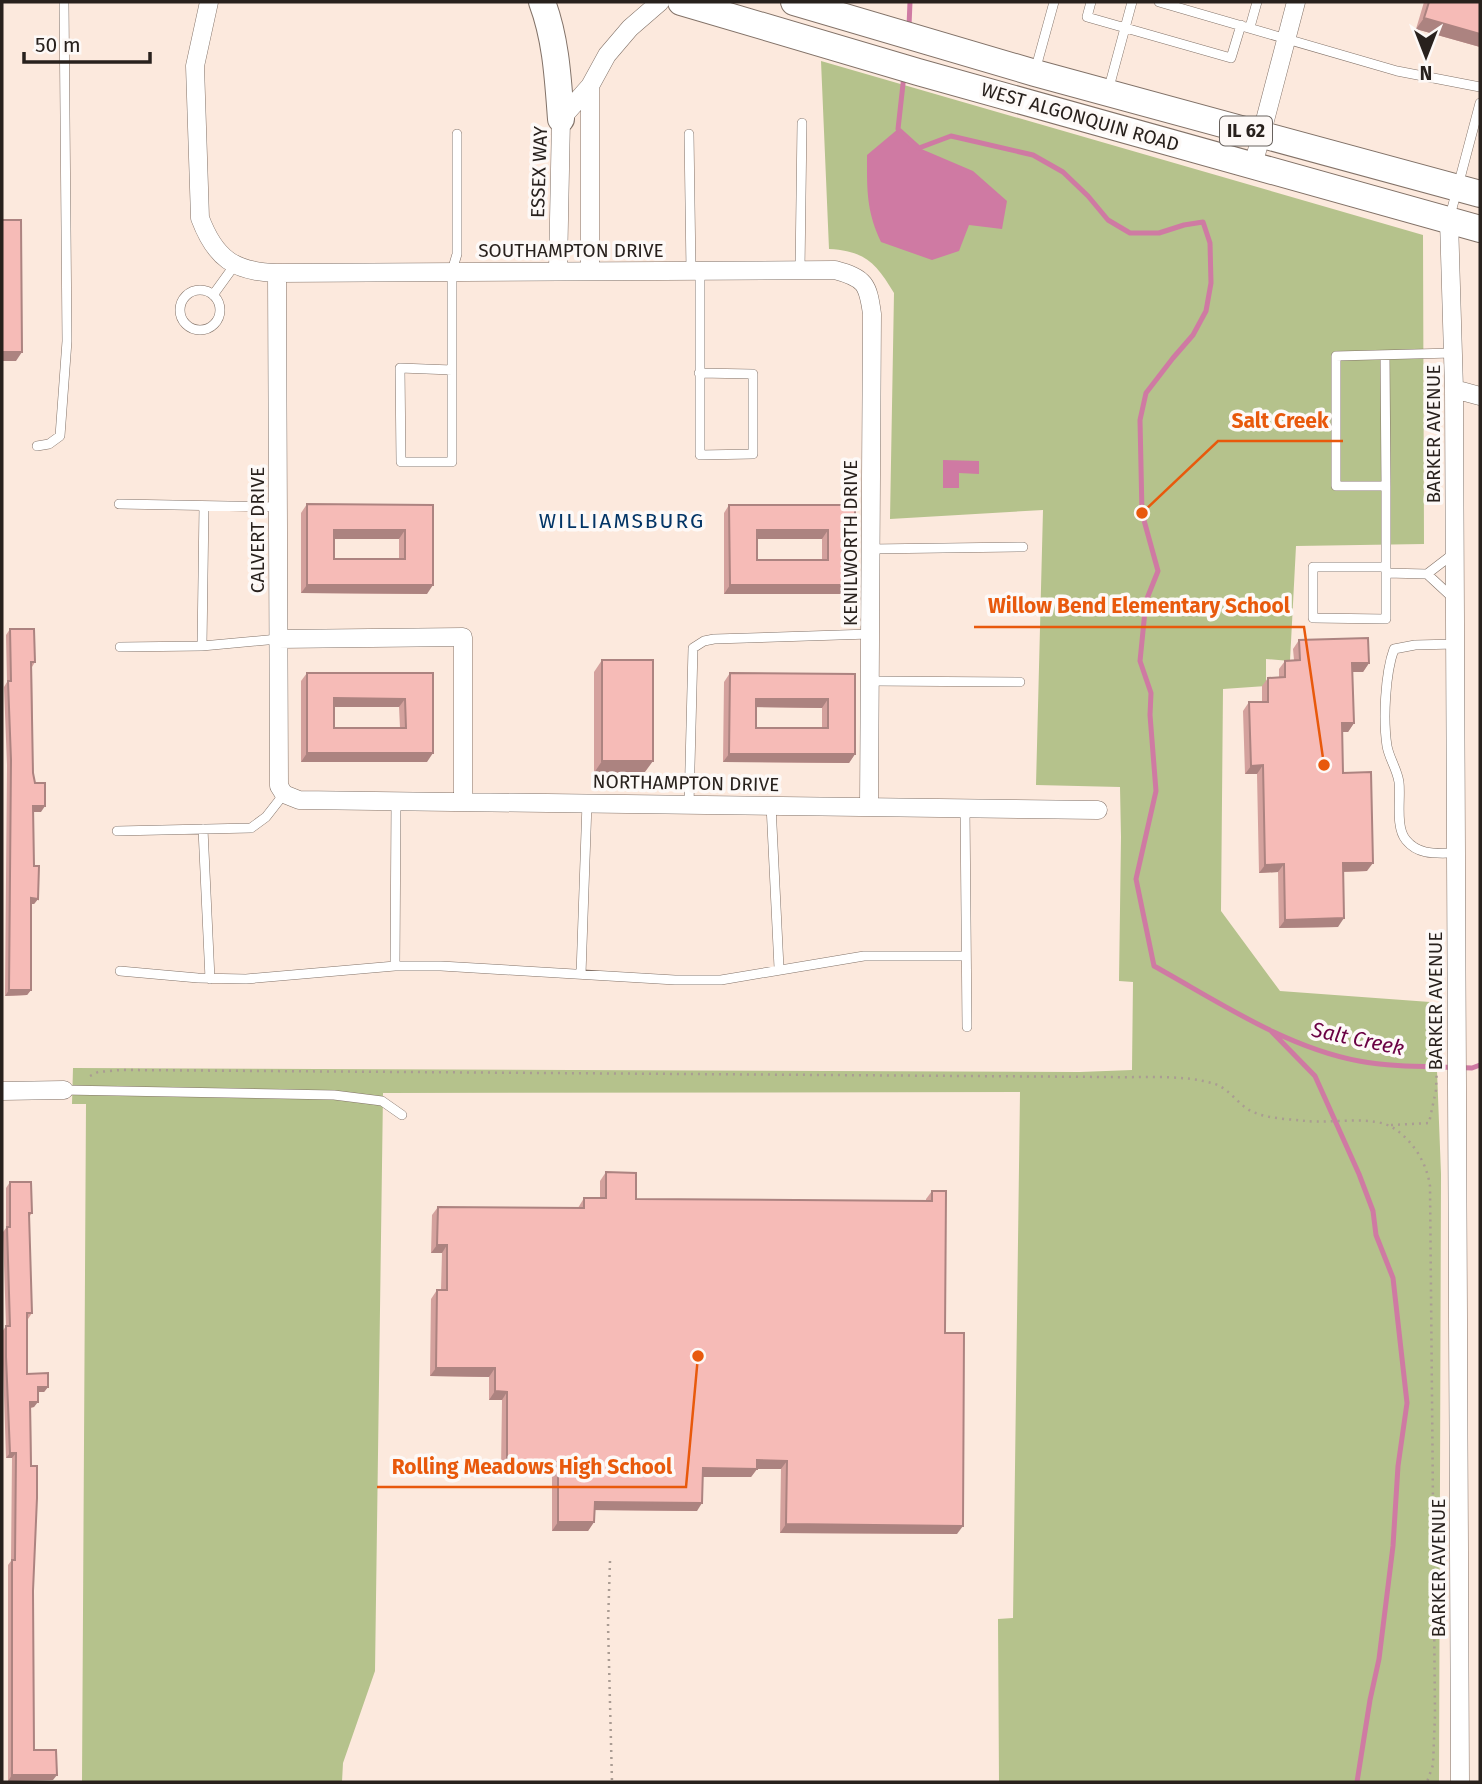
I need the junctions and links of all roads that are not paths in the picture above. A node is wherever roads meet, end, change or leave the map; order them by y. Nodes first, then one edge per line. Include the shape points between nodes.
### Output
1 (64, 2) edge
2 (209, 2) edge
3 (542, 2) edge
4 (660, 2) edge
5 (681, 2) edge
6 (794, 2) edge
7 (1054, 2) edge
8 (1091, 2) edge
9 (1132, 2) edge
10 (1159, 2) edge
11 (1257, 2) edge
12 (1296, 2) edge
13 (1245, 26) junction
14 (1125, 28) junction
15 (1287, 40) junction
16 (1035, 73) junction
17 (590, 86) junction
18 (1480, 87) edge
19 (1108, 93) junction
20 (1480, 103) edge
21 (561, 119) junction
22 (802, 123) dead end
23 (457, 134) dead end
24 (689, 134) dead end
25 (1261, 135) junction
26 (1253, 166) junction
27 (1469, 191) edge
28 (1449, 220) junction
29 (1480, 229) edge
30 (234, 266) junction
31 (558, 270) junction
32 (800, 270) junction
33 (452, 271) junction
34 (590, 271) junction
35 (696, 271) junction
36 (276, 273) junction
37 (863, 281) joint
38 (213, 295) junction
39 (1453, 354) junction
40 (1385, 355) junction
41 (452, 370) junction
42 (699, 373) junction
43 (1454, 388) junction
44 (1480, 396) edge
45 (37, 446) dead end
46 (1386, 486) junction
47 (119, 504) dead end
48 (204, 506) junction
49 (278, 507) junction
50 (1023, 547) dead end
51 (870, 549) junction
52 (1454, 553) junction
53 (1386, 570) junction
54 (1427, 574) junction
55 (1455, 600) junction
56 (870, 634) junction
57 (278, 639) junction
58 (1455, 644) junction
59 (202, 646) junction
60 (120, 647) dead end
61 (870, 681) junction
62 (1020, 682) dead end
63 (281, 790) junction
64 (396, 801) junction
65 (463, 802) junction
66 (587, 803) junction
67 (689, 805) junction
68 (771, 805) junction
69 (869, 807) junction
70 (965, 808) junction
71 (1098, 810) dead end
72 (203, 829) junction
73 (117, 831) dead end
74 (1456, 853) junction
75 (966, 956) junction
76 (395, 966) junction
77 (779, 968) junction
78 (120, 971) dead end
79 (581, 974) junction
80 (210, 979) junction
81 (967, 1027) dead end
82 (64, 1090) joint
83 (2, 1091) edge
84 (402, 1115) dead end
85 (1460, 1782) edge

1 - 45 lane via 66,365 60,436
2 - 30 street via 195,66 200,218 212,243
3 - 21 main road via 558,72
4 - 17 street, ESSEX WAY via 607,55
5 - 26 main road, WEST ALGONQUIN ROAD / IL 62
6 - 16 main road, WEST ALGONQUIN ROAD / IL 62
7 - 16 lane
8 - 14 lane via 1087,17
9 - 14 lane
10 - 13 lane
11 - 13 lane
12 - 15 street
13 - 14 lane via 1231,58
13 - 15 lane
14 - 19 lane
15 - 18 lane via 1397,71
15 - 25 street
16 - 19 main road, WEST ALGONQUIN ROAD / IL 62
17 - 21 street, ESSEX WAY
17 - 34 street, ESSEX WAY
19 - 25 main road, WEST ALGONQUIN ROAD / IL 62
20 - 27 lane
21 - 31 street, ESSEX WAY
22 - 32 lane
23 - 33 lane via 457,254
24 - 35 lane
25 - 26 street
25 - 27 main road, WEST ALGONQUIN ROAD / IL 62
26 - 28 main road, WEST ALGONQUIN ROAD / IL 62
27 - 28 lane
28 - 29 main road, WEST ALGONQUIN ROAD / IL 62
28 - 39 street, BARKER AVENUE
30 - 36 street, SOUTHAMPTON DRIVE
30 - 38 lane
31 - 33 street, SOUTHAMPTON DRIVE
31 - 34 street, SOUTHAMPTON DRIVE
32 - 35 street, SOUTHAMPTON DRIVE
32 - 37 street, SOUTHAMPTON DRIVE via 835,270
33 - 36 street, SOUTHAMPTON DRIVE
33 - 41 lane
34 - 35 street, SOUTHAMPTON DRIVE
35 - 42 lane
36 - 49 street, CALVERT DRIVE
37 - 51 street, KENILWORTH DRIVE via 872,314
38 - 38 lane via 220,306 219,320 209,329 189,327 181,317 184,299 194,291
39 - 40 lane
39 - 43 street, BARKER AVENUE
40 - 46 lane
40 - 46 lane via 1336,356 1336,486
41 - 41 lane via 452,462 401,462 400,368
42 - 42 lane via 700,455 753,454 753,374
43 - 44 street
43 - 52 street, BARKER AVENUE
46 - 53 lane
47 - 48 lane
48 - 49 lane
48 - 59 lane
49 - 57 street, CALVERT DRIVE
50 - 51 lane
51 - 56 street, KENILWORTH DRIVE
52 - 54 lane
52 - 55 street, BARKER AVENUE
53 - 53 lane via 1313,567 1313,618 1386,619
53 - 54 lane
54 - 55 lane
55 - 58 street, BARKER AVENUE
56 - 61 street, KENILWORTH DRIVE
56 - 67 lane via 714,639 693,648
57 - 59 lane
57 - 63 street, CALVERT DRIVE
57 - 65 street via 463,637
58 - 74 street, BARKER AVENUE
58 - 74 lane via 1394,649 1386,701 1387,746 1398,779 1405,839 1420,852
59 - 60 lane
61 - 62 lane
61 - 69 street, KENILWORTH DRIVE
63 - 64 street, NORTHAMPTON DRIVE via 299,800
63 - 72 lane via 266,817 251,828
64 - 65 street, NORTHAMPTON DRIVE
64 - 76 lane
65 - 66 street, NORTHAMPTON DRIVE
66 - 67 street, NORTHAMPTON DRIVE
66 - 79 lane
67 - 68 street, NORTHAMPTON DRIVE
68 - 69 street, NORTHAMPTON DRIVE
68 - 77 lane
69 - 70 street, NORTHAMPTON DRIVE
70 - 71 street, NORTHAMPTON DRIVE
70 - 75 lane
72 - 73 lane
72 - 80 lane
74 - 85 street, BARKER AVENUE
75 - 77 lane via 864,956
75 - 81 lane
76 - 79 lane
76 - 80 lane
77 - 79 lane via 721,980
78 - 80 lane
82 - 83 street
82 - 84 lane via 334,1095 382,1101

